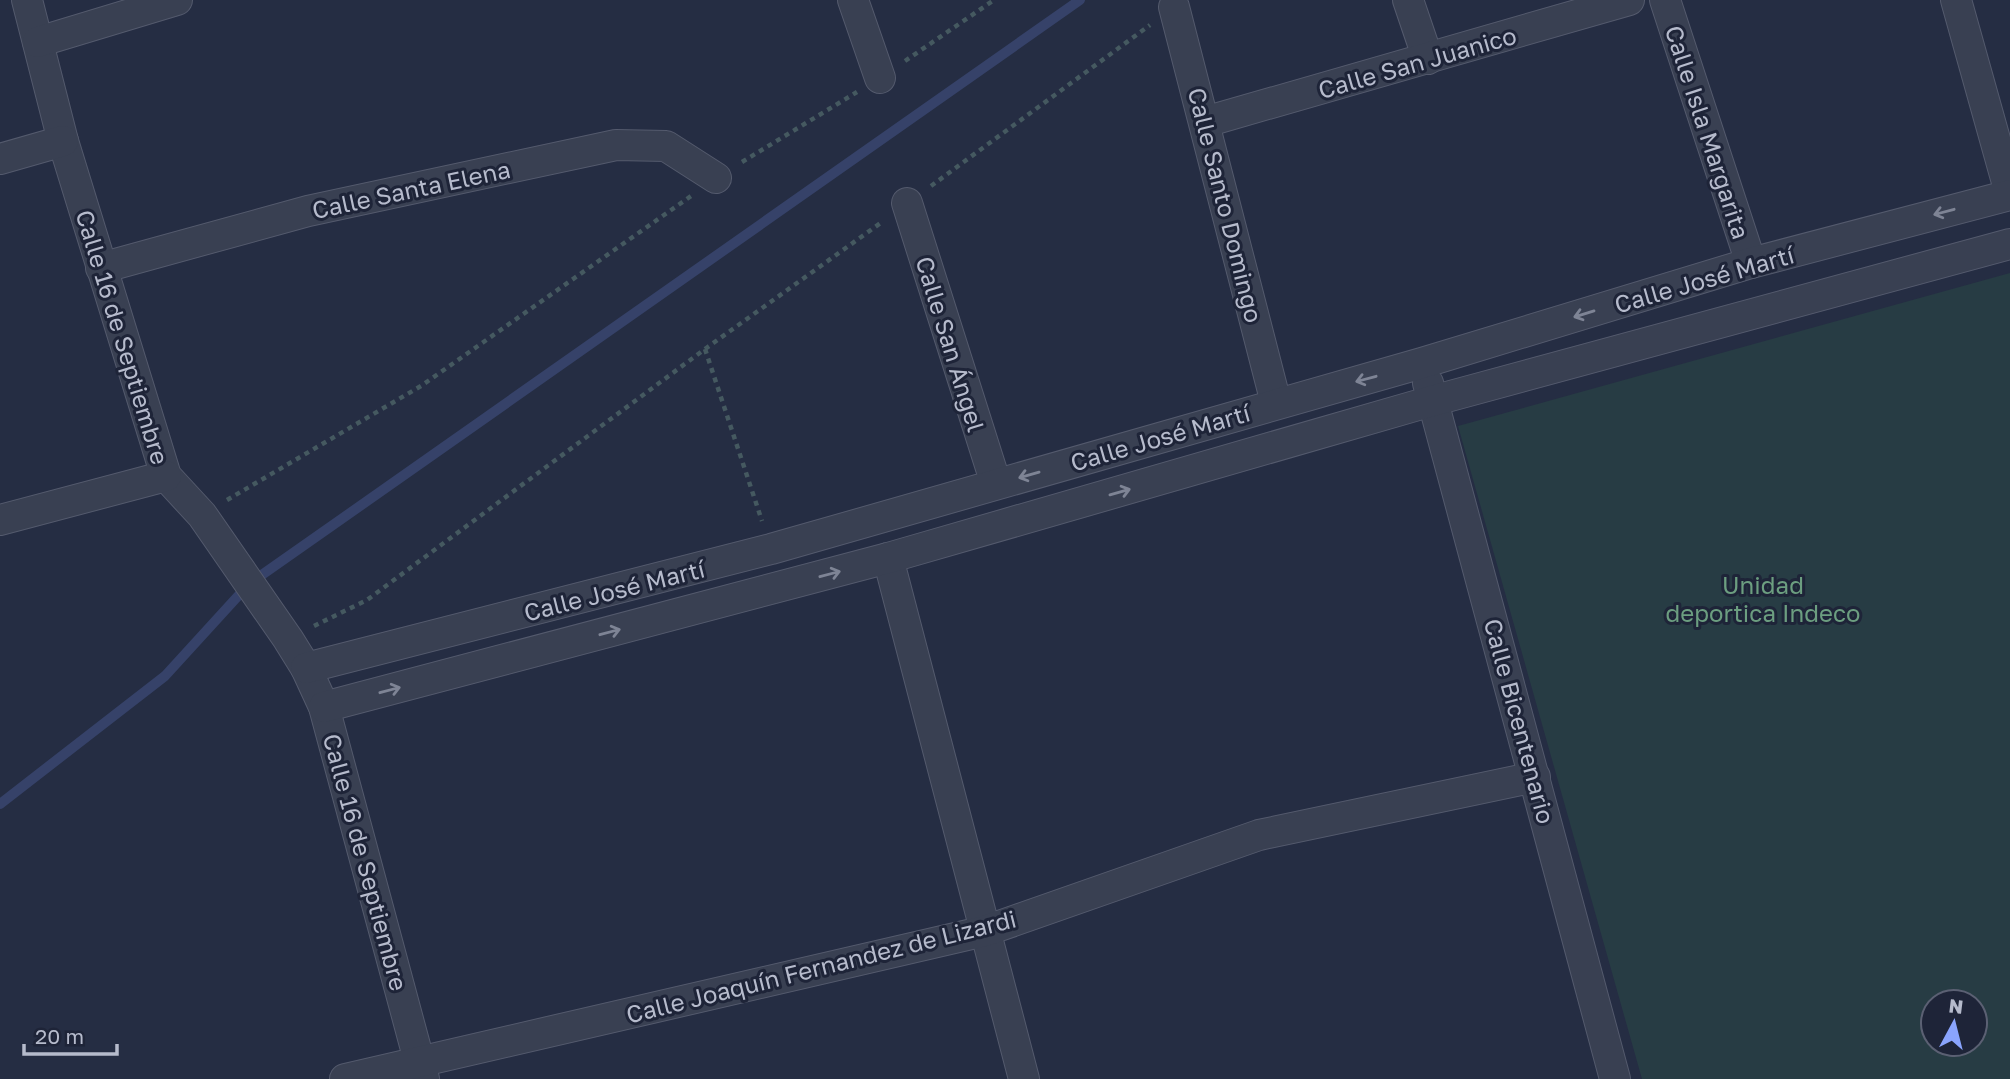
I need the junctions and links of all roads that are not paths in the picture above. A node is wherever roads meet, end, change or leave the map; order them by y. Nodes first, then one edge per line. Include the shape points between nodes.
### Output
1 (27, 0) edge
2 (177, 0) edge
3 (853, 0) edge
4 (1408, 0) edge
5 (1629, 0) edge
6 (1665, 0) edge
7 (1956, 0) edge
8 (1174, 7) road end
9 (37, 43) junction
10 (1428, 59) junction
11 (880, 78) road end
12 (1205, 122) junction
13 (63, 141) junction
14 (0, 159) edge
15 (716, 178) road end
16 (2010, 194) edge
17 (907, 203) road end
18 (2010, 244) edge
19 (1751, 263) junction
20 (101, 268) junction
21 (1422, 363) junction
22 (1432, 401) junction
23 (1276, 403) junction
24 (166, 476) junction
25 (996, 484) junction
26 (0, 520) edge
27 (888, 558) junction
28 (306, 668) junction
29 (324, 707) junction
30 (1535, 777) junction
31 (985, 931) junction
32 (422, 1071) edge
33 (345, 1079) edge
34 (1024, 1079) edge
35 (1615, 1079) edge

1 - 9 street, Calle 16 de Septiembre
2 - 9 street
3 - 11 street
4 - 10 street
5 - 10 street, Calle San Juanico
6 - 19 street, Calle Isla Margarita
7 - 16 street
8 - 12 street, Calle Santo Domingo
9 - 13 street, Calle 16 de Septiembre
10 - 12 street, Calle San Juanico
12 - 23 street, Calle Santo Domingo
13 - 14 street
13 - 20 street, Calle 16 de Septiembre
15 - 20 street, Calle Santa Elena via 666,146 616,145 309,211
16 -> 19 street, Calle José Martí
17 - 25 street, Calle San Ángel
18 - 22 street, Calle José Martí
19 -> 21 street, Calle José Martí
20 - 24 street, Calle 16 de Septiembre
21 - 22 street, Calle Bicentenario
21 -> 23 street, Calle José Martí
27 -> 22 street, Calle José Martí
22 - 30 street, Calle Bicentenario
23 -> 25 street, Calle José Martí
24 - 26 street
24 - 28 street, Calle 16 de Septiembre via 202,515
25 - 28 street, Calle José Martí via 771,549
29 -> 27 street, Calle José Martí
27 - 31 street
28 - 29 street, Calle 16 de Septiembre
29 - 32 street, Calle 16 de Septiembre
30 - 31 street, Calle Joaquín Fernandez de Lizardi via 1259,835
30 - 35 street, Calle Bicentenario
31 - 32 street, Calle Joaquín Fernandez de Lizardi
31 - 34 street
32 - 33 street, Calle Joaquín Fernandez de Lizardi

